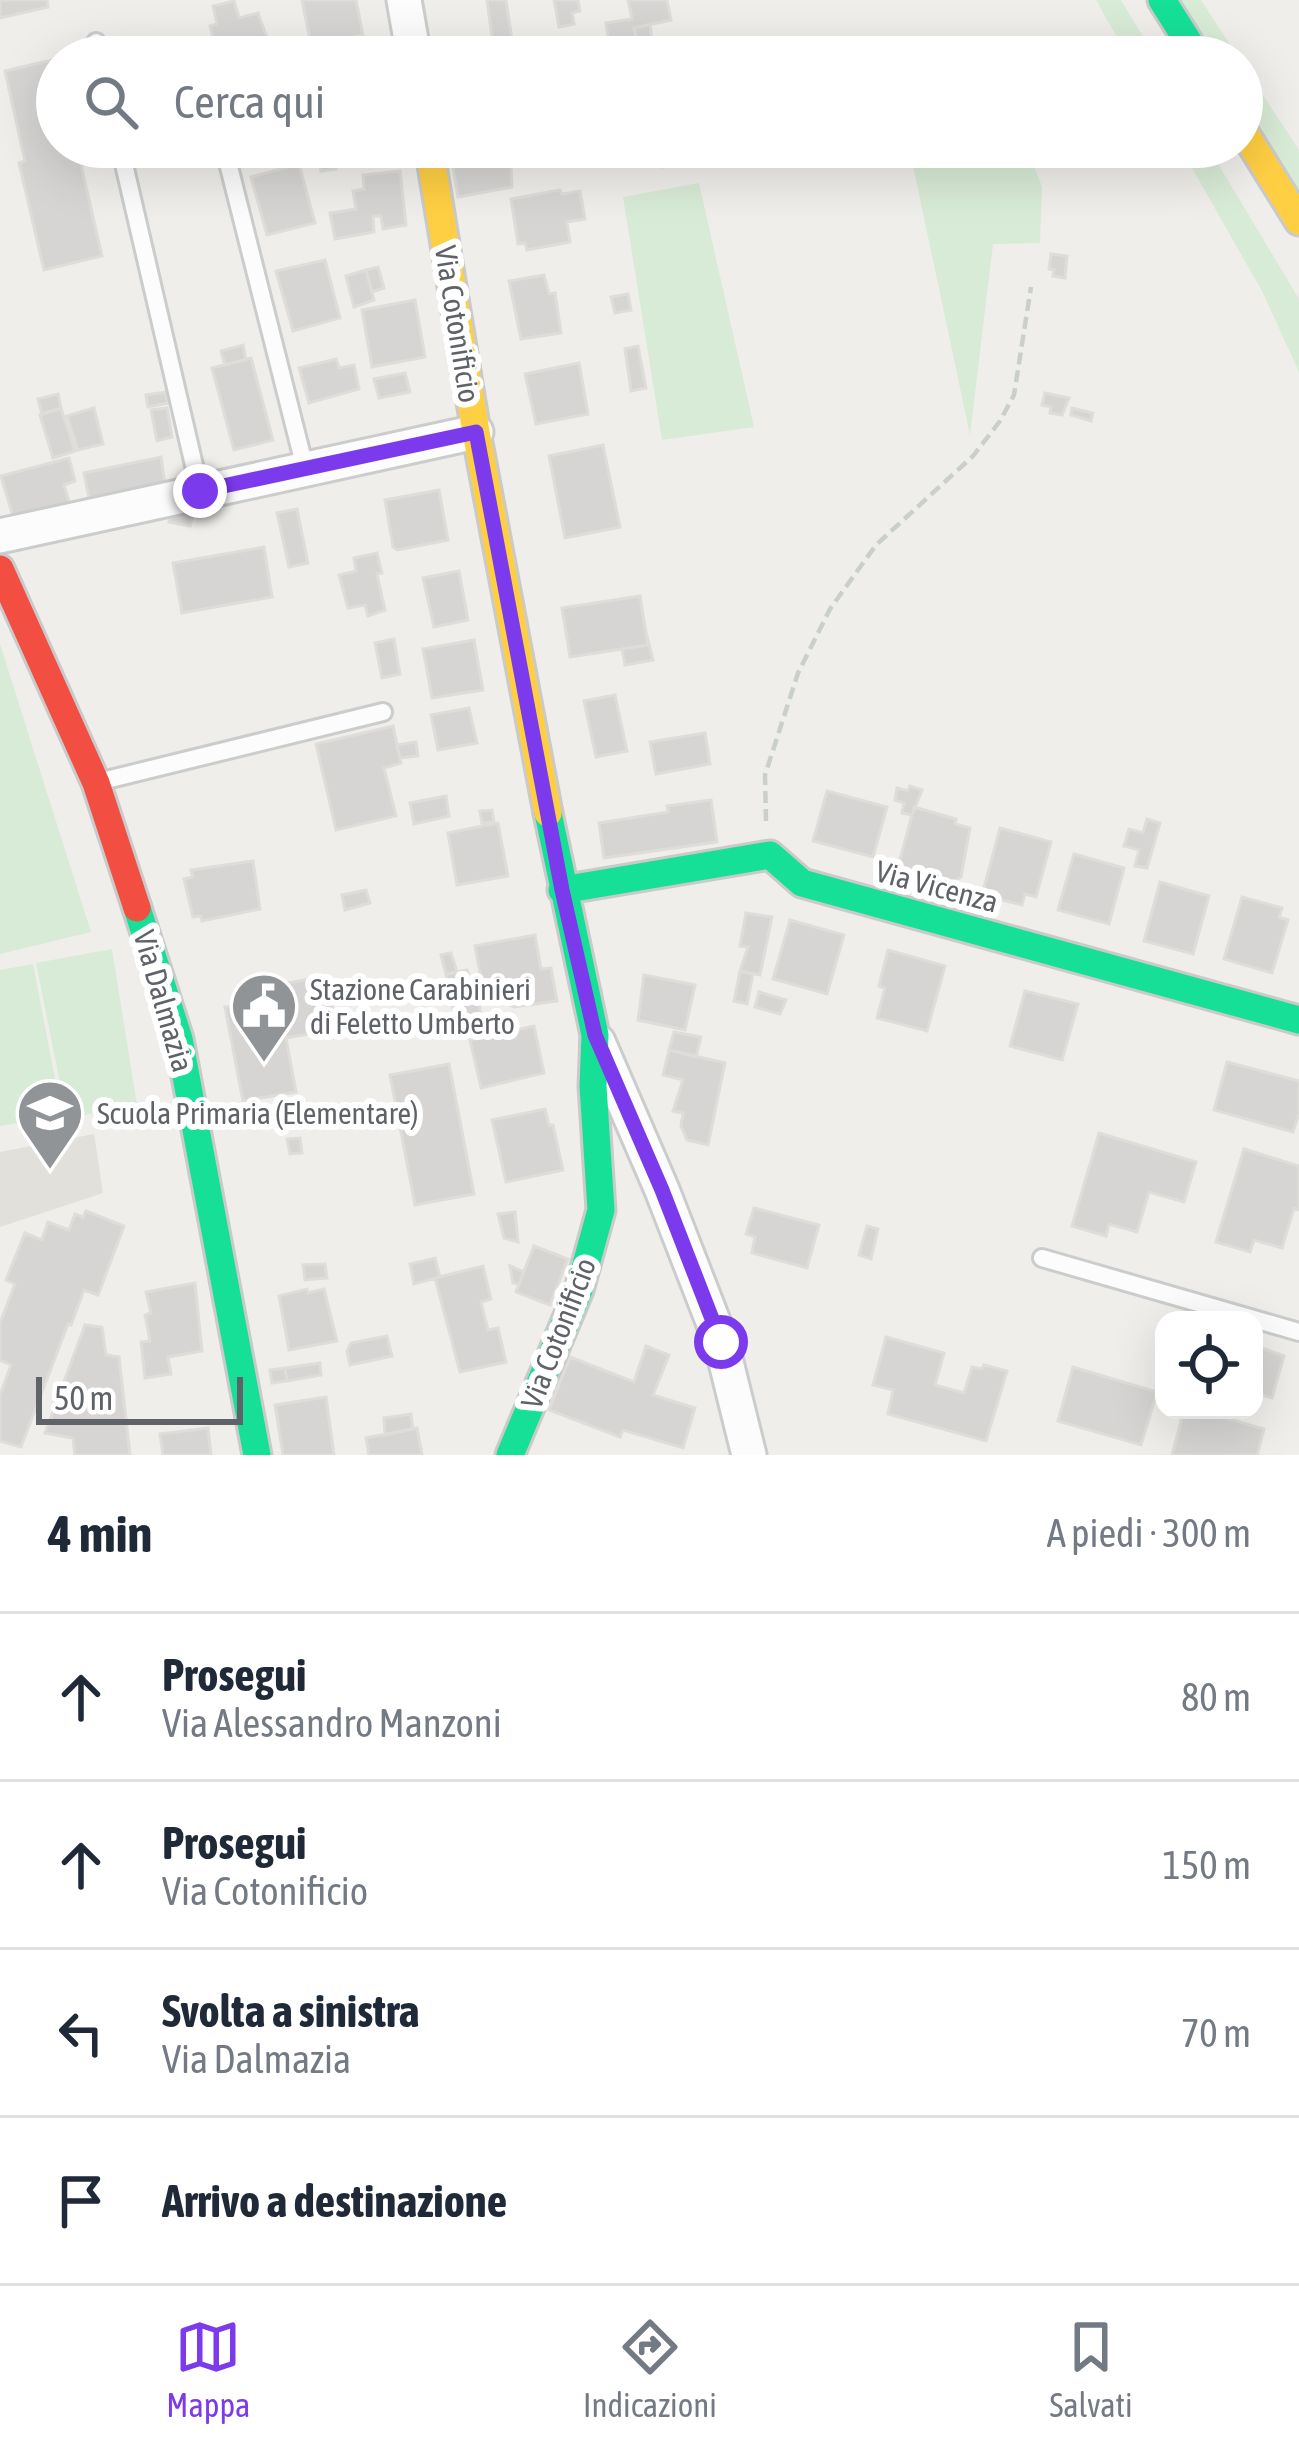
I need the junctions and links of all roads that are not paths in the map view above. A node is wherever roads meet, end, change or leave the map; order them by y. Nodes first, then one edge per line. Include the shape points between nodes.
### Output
1 (404, 0) edge
2 (1162, 0) edge
3 (410, 36) edge
4 (1185, 36) edge
5 (1263, 163) edge
6 (125, 168) edge
7 (229, 168) edge
8 (432, 168) edge
9 (1299, 221) edge
10 (476, 432) junction
11 (305, 468) junction
12 (200, 491) junction
13 (0, 536) edge
14 (0, 569) edge
15 (383, 712) dead end
16 (96, 783) junction
17 (562, 890) junction
18 (1299, 1020) edge
19 (595, 1035) junction
20 (662, 1190) junction
21 (601, 1210) junction
22 (1042, 1258) dead end
23 (1299, 1332) edge
24 (257, 1455) edge
25 (511, 1455) edge
26 (748, 1455) edge

1 - 3 street
2 - 4 street
5 - 9 street
6 - 12 lane
7 - 11 lane
8 - 10 street, Via Cotonificio
10 - 11 street
10 - 17 street, Via Cotonificio
11 - 12 street
12 - 13 street
14 - 16 street, Via Dalmazia
15 - 16 lane
16 - 24 street, Via Dalmazia via 179,1039
17 - 18 street, Via Vicenza via 770,855 802,883
17 - 19 street, Via Cotonificio
19 - 20 street
19 - 21 street, Via Cotonificio
20 - 21 street via 627,1192
20 - 26 street via 721,1342
21 - 25 street, Via Cotonificio via 579,1290
22 - 23 lane

